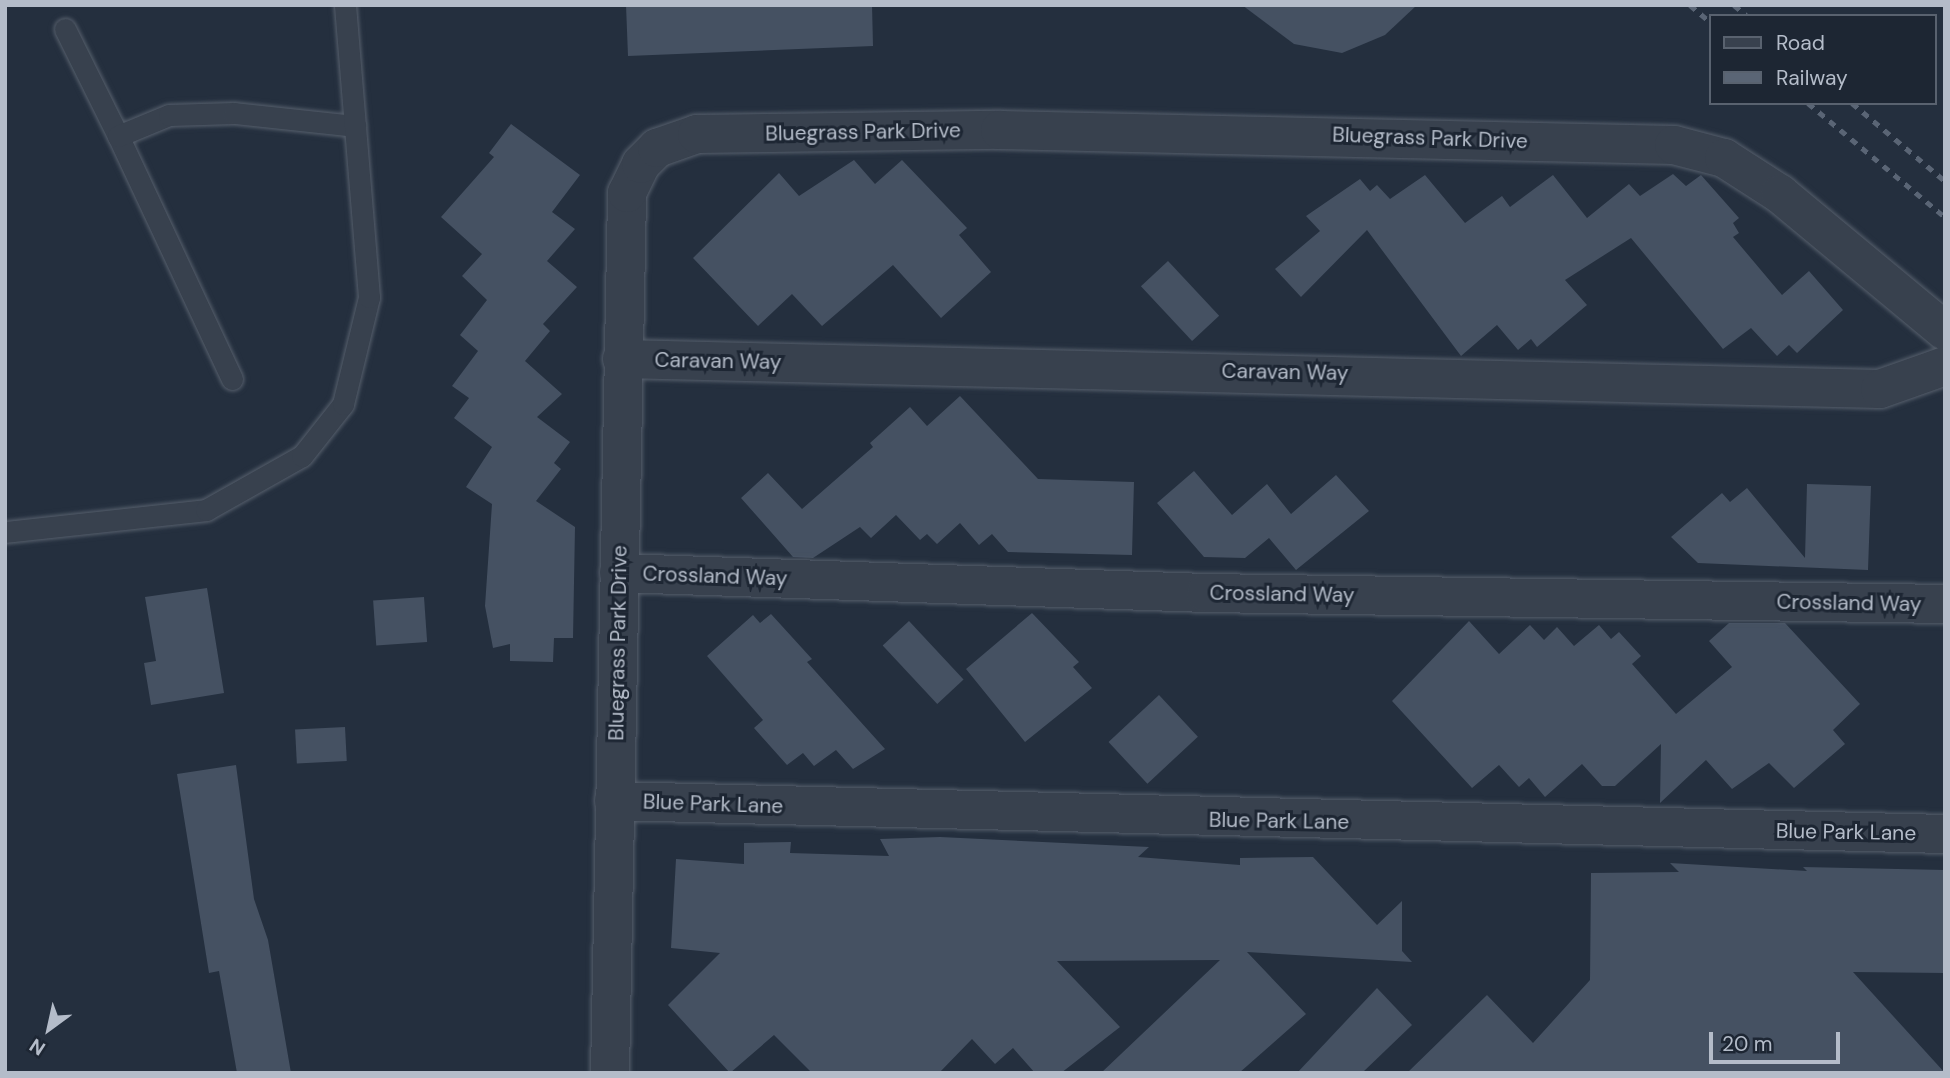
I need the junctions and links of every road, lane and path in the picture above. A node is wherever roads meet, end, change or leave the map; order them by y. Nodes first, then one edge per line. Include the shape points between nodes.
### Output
1 (345, 5) edge
2 (65, 29) dead end
3 (355, 126) junction
4 (118, 136) junction
5 (1945, 331) edge
6 (622, 359) junction
7 (1945, 366) edge
8 (232, 379) dead end
9 (5, 533) edge
10 (620, 573) junction
11 (1945, 604) edge
12 (614, 801) junction
13 (1945, 834) edge
14 (610, 1073) edge

1 - 3 lane
2 - 4 lane
3 - 4 lane via 234,113 169,115
3 - 9 lane via 369,297 343,404 302,456 206,510
4 - 8 lane
5 - 6 street, Bluegrass Park Drive via 1780,194 1724,158 1674,145 1000,130 697,134 657,148 641,164 627,193
6 - 7 street, Caravan Way via 1880,389
6 - 10 street, Bluegrass Park Drive
10 - 11 street, Crossland Way via 1206,593
10 - 12 street, Bluegrass Park Drive
12 - 13 street, Blue Park Lane
12 - 14 street, Bluegrass Park Drive

